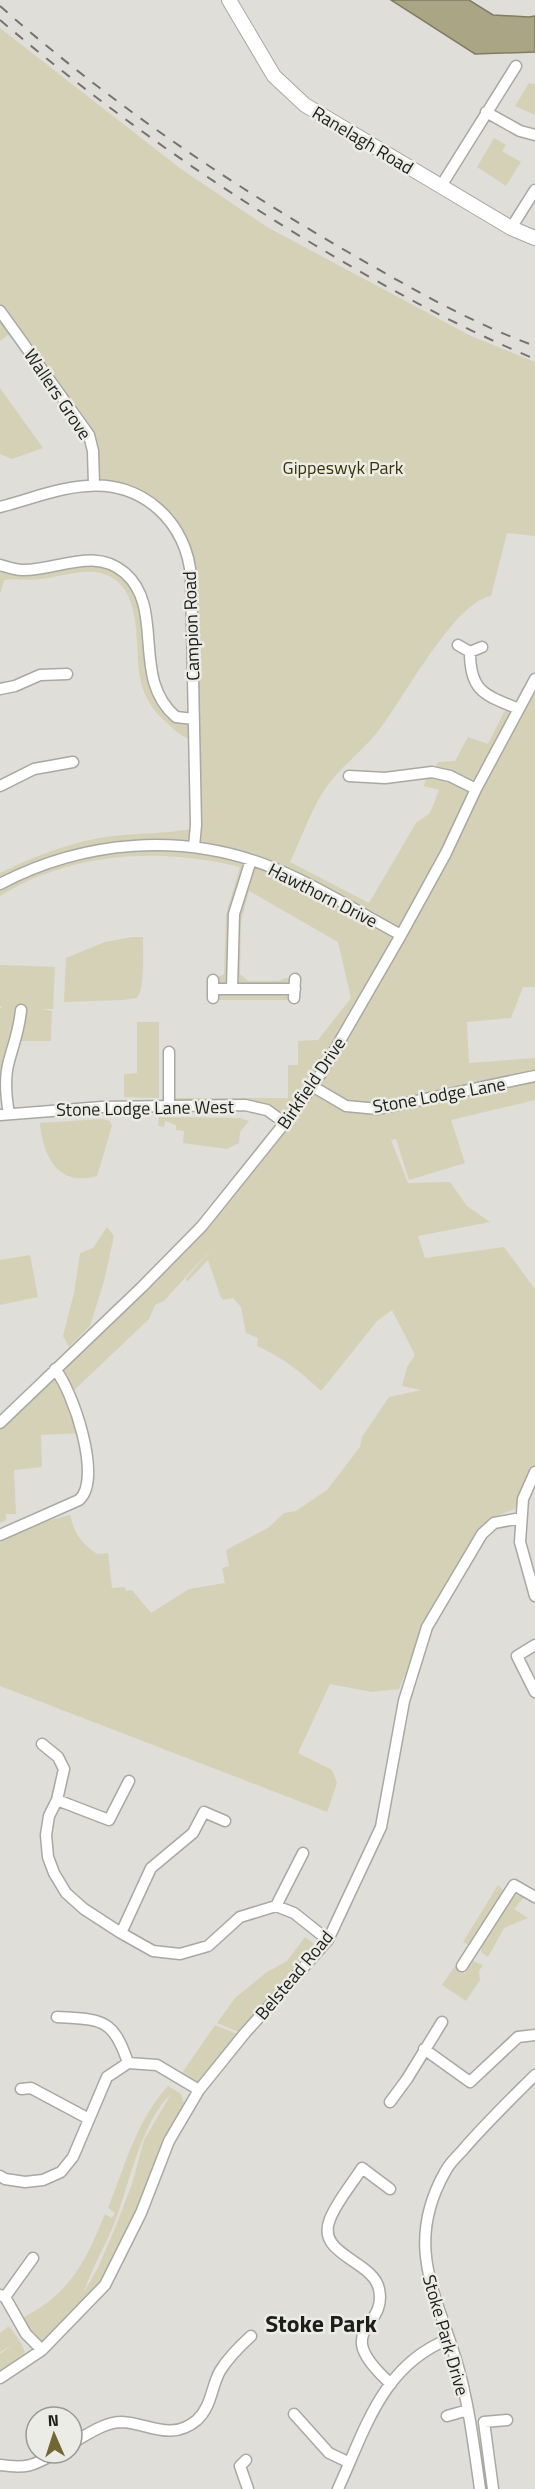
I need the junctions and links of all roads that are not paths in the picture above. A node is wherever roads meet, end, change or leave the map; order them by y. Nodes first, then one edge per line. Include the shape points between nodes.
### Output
1 (229, 0) edge
2 (516, 66) dead end
3 (486, 112) junction
4 (535, 135) edge
5 (441, 186) junction
6 (535, 190) edge
7 (511, 228) junction
8 (535, 238) edge
9 (0, 311) edge
10 (94, 485) junction
11 (0, 507) edge
12 (0, 566) edge
13 (458, 645) dead end
14 (482, 647) dead end
15 (470, 652) junction
16 (67, 674) dead end
17 (535, 679) edge
18 (0, 689) edge
19 (519, 709) junction
20 (194, 719) junction
21 (73, 762) dead end
22 (349, 777) dead end
23 (0, 786) edge
24 (476, 789) junction
25 (194, 847) junction
26 (251, 860) junction
27 (0, 884) edge
28 (401, 935) junction
29 (213, 989) dead end
30 (232, 989) junction
31 (295, 989) dead end
32 (21, 1010) dead end
33 (169, 1052) dead end
34 (535, 1076) edge
35 (312, 1086) junction
36 (169, 1105) junction
37 (4, 1115) edge
38 (285, 1123) junction
39 (55, 1369) junction
40 (0, 1423) edge
41 (535, 1472) edge
42 (520, 1518) junction
43 (0, 1535) edge
44 (534, 1594) edge
45 (535, 1645) edge
46 (535, 1692) edge
47 (42, 1744) dead end
48 (129, 1781) dead end
49 (57, 1800) junction
50 (225, 1821) dead end
51 (303, 1853) dead end
52 (535, 1897) edge
53 (276, 1906) junction
54 (121, 1934) junction
55 (328, 1940) junction
56 (462, 1966) dead end
57 (57, 2017) dead end
58 (442, 2022) dead end
59 (535, 2035) edge
60 (424, 2049) junction
61 (128, 2063) junction
62 (535, 2075) edge
63 (21, 2089) dead end
64 (199, 2090) junction
65 (390, 2102) dead end
66 (89, 2119) junction
67 (0, 2176) edge
68 (390, 2189) dead end
69 (33, 2258) dead end
70 (3, 2296) edge
71 (251, 2336) dead end
72 (449, 2339) junction
73 (42, 2350) junction
74 (0, 2378) edge
75 (391, 2384) junction
76 (468, 2410) junction
77 (294, 2414) dead end
78 (447, 2416) dead end
79 (507, 2420) dead end
80 (84, 2436) edge
81 (246, 2460) dead end
82 (348, 2462) junction
83 (0, 2465) edge
84 (36, 2465) edge
85 (248, 2489) edge
86 (338, 2489) edge
87 (480, 2489) edge
88 (493, 2489) edge

1 - 5 main road, Ranelagh Road via 282,86 305,105
2 - 3 street
3 - 4 street
3 - 5 street
5 - 7 main road, Ranelagh Road
6 - 7 street
7 - 8 main road, Ranelagh Road
9 - 10 street, Wallers Grove via 89,435
10 - 11 street, Campion Road
10 - 20 street, Campion Road via 129,491 150,502 172,523 185,546 191,569
12 - 20 street via 23,570 90,560 122,570 142,600 150,671 156,689 176,717
13 - 15 street
14 - 15 street
15 - 19 street via 477,687
16 - 18 street via 40,675
17 - 19 street, Birkfield Drive
19 - 24 street, Birkfield Drive
20 - 25 street, Campion Road
21 - 23 street via 34,769
22 - 24 street via 385,778 432,772
24 - 28 street, Birkfield Drive via 446,854
25 - 26 street, Hawthorn Drive
25 - 27 street, Hawthorn Drive via 139,845 86,852 51,861
26 - 28 street, Hawthorn Drive via 288,874
26 - 30 street via 234,914
28 - 35 street, Birkfield Drive
29 - 30 street
30 - 31 street
32 - 37 street via 19,1034 8,1066
33 - 36 street
34 - 35 street, Stone Lodge Lane via 378,1109 346,1106
35 - 38 street, Birkfield Drive
36 - 37 street, Stone Lodge Lane West
36 - 38 street, Stone Lodge Lane West via 255,1106
38 - 39 street, Birkfield Drive via 202,1226
39 - 40 street, Birkfield Drive
39 - 43 street via 68,1389 83,1433 87,1490 79,1500
41 - 42 street
42 - 44 street via 520,1542
42 - 55 street, Belstead Road via 494,1523 482,1534 427,1627 404,1701 381,1827
45 - 46 street via 516,1656
47 - 49 street via 58,1757 64,1769
48 - 49 street via 109,1820
49 - 54 street via 46,1835 54,1874 66,1893
50 - 54 street via 204,1812 193,1833 151,1868
51 - 53 street
52 - 56 street via 514,1885
53 - 54 street via 240,1917 208,1946 180,1954 153,1951
53 - 55 street via 294,1913
55 - 64 street, Belstead Road
57 - 61 street via 106,2023 120,2040
58 - 60 street
59 - 60 street via 518,2037 470,2082
60 - 65 street
61 - 64 street via 158,2065
61 - 66 street via 107,2077
62 - 72 street, Stoke Park Drive via 445,2170 428,2211 424,2251 428,2278
63 - 66 street via 31,2088
64 - 73 street, Belstead Road via 169,2141 141,2213 105,2285
66 - 67 street via 73,2157 61,2172 25,2182
68 - 75 street via 363,2168 330,2218 328,2228 338,2251 371,2274 378,2284 379,2302 363,2331 361,2344
69 - 70 street
70 - 73 street via 26,2334
71 - 80 street via 220,2371 211,2401 196,2420 179,2429 158,2431 122,2422 97,2428
72 - 75 street via 417,2355
72 - 76 street, Stoke Park Drive
73 - 74 street, Belstead Road
75 - 82 street via 371,2412
76 - 78 street
76 - 87 street, Stoke Park Drive
77 - 82 street via 329,2453
79 - 88 street via 484,2422
81 - 85 street via 240,2466
82 - 86 street
83 - 84 street

